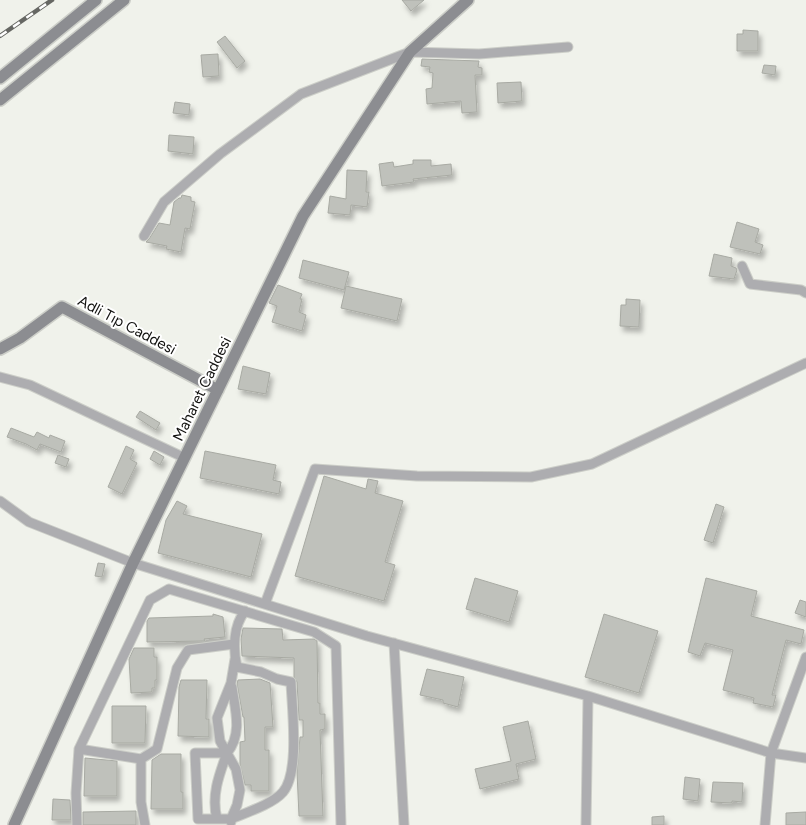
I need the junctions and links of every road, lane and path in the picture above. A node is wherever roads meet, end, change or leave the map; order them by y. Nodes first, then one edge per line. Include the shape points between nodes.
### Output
1 (96, 0) edge
2 (124, 0) edge
3 (468, 0) edge
4 (568, 47) dead end
5 (410, 52) junction
6 (0, 78) edge
7 (0, 100) edge
8 (144, 236) dead end
9 (742, 266) dead end
10 (806, 293) edge
11 (0, 350) edge
12 (806, 363) edge
13 (0, 377) edge
14 (218, 390) junction
15 (185, 458) junction
16 (0, 501) edge
17 (133, 564) junction
18 (265, 604) junction
19 (245, 611) junction
20 (394, 643) junction
21 (234, 644) junction
22 (806, 657) edge
23 (235, 659) junction
24 (231, 683) junction
25 (588, 696) junction
26 (79, 750) junction
27 (227, 753) junction
28 (771, 753) junction
29 (806, 758) edge
30 (141, 760) junction
31 (217, 819) junction
32 (232, 822) edge
33 (14, 825) edge
34 (77, 825) edge
35 (145, 825) edge
36 (341, 825) edge
37 (404, 825) edge
38 (586, 825) edge
39 (766, 825) edge

1 - 6 street
2 - 7 street
3 - 5 street, Maharet Caddesi
4 - 5 street via 479,54
5 - 8 street via 301,94 220,154 164,202
5 - 14 street, Maharet Caddesi via 302,216
9 - 10 street via 750,284
11 - 14 street, Adli Tıp Caddesi via 62,307
12 - 18 street via 592,464 548,474 531,477 417,476 316,469
13 - 15 street via 30,385
14 - 15 street, Maharet Caddesi
15 - 17 street, Maharet Caddesi
16 - 17 street via 29,522
17 - 18 street
17 - 33 street, Maharet Caddesi
18 - 20 street
19 - 21 street via 239,620
19 - 26 street via 169,589 150,600
19 - 36 street via 314,632 336,646
20 - 25 street
20 - 37 street
21 - 23 street
21 - 30 street via 188,650 177,668 157,749
22 - 28 street
23 - 24 street
23 - 32 street via 237,666 291,682 293,759 291,776 282,793
24 - 27 street via 237,732 234,745
24 - 27 street via 217,718 220,741
25 - 28 street
25 - 38 street
26 - 30 street
26 - 34 street
27 - 31 street via 216,785 214,809
27 - 31 street via 195,754 198,819
27 - 32 street via 236,769 240,790
28 - 29 street
28 - 39 street
30 - 35 street via 141,802
31 - 32 street

